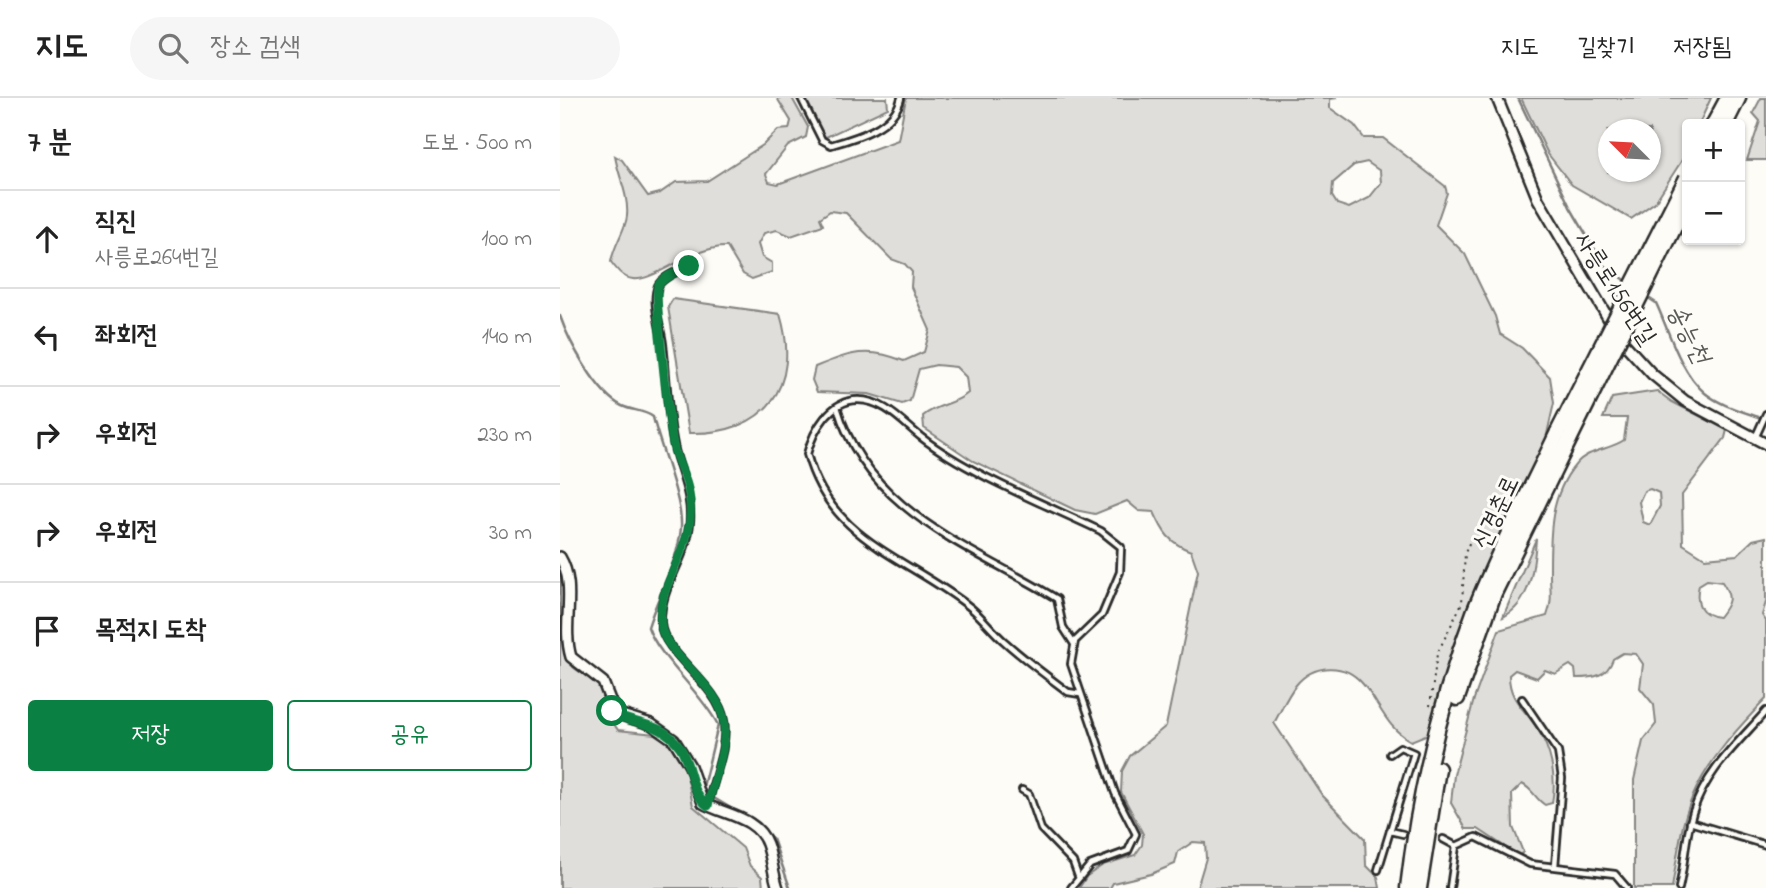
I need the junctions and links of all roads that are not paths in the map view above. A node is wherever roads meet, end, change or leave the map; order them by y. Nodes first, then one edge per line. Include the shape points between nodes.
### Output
1 (801, 98) edge
2 (901, 98) edge
3 (1497, 98) edge
4 (1728, 98) edge
5 (1738, 98) edge
6 (1717, 119) edge
7 (1728, 119) edge
8 (1685, 182) edge
9 (1682, 211) edge
10 (689, 266) dead end
11 (837, 407) junction
12 (1766, 414) edge
13 (1564, 435) junction
14 (1755, 439) junction
15 (1766, 444) edge
16 (560, 557) edge
17 (1074, 644) junction
18 (1080, 695) junction
19 (1522, 699) dead end
20 (1766, 711) edge
21 (1390, 754) dead end
22 (1022, 790) dead end
23 (708, 806) junction
24 (1690, 822) junction
25 (1390, 831) junction
26 (1404, 834) dead end
27 (1443, 839) dead end
28 (1766, 845) edge
29 (1457, 846) junction
30 (1555, 866) junction
31 (1378, 870) dead end
32 (1079, 877) junction
33 (778, 888) edge
34 (1071, 888) edge
35 (1408, 888) edge
36 (1419, 888) edge
37 (1450, 888) edge
38 (1626, 888) edge
39 (1679, 888) edge

1 - 2 lane via 822,140 831,145 882,125 895,113
3 - 14 street, 사릉로156번길 via 1543,208 1621,340 1679,397
4 - 6 highway
5 - 7 highway
8 - 13 highway, 신경춘로, bridge
9 - 13 highway, 신경춘로, bridge
10 - 23 lane via 662,280 656,295 674,447 690,495 685,547 665,592 661,626 724,717
11 - 17 lane via 853,452 870,474 946,538 1057,599 1063,627
11 - 17 lane via 854,400 873,401 959,460 1113,538 1121,547 1120,572 1102,615
11 - 18 lane via 821,422 807,454 832,508 867,540 972,609 1068,692
12 - 14 lane
13 - 35 highway, 신경춘로 via 1476,609 1454,673 1415,826
13 - 36 highway, 신경춘로 via 1467,663 1434,786
14 - 15 street, 사릉로156번길
16 - 23 street via 569,579 566,625 571,657 604,682 615,713 651,724 678,745 690,766 698,796
17 - 18 lane via 1071,664
18 - 32 lane via 1115,793 1136,834 1128,851 1090,865
19 - 30 lane via 1558,752 1562,778
20 - 24 lane via 1716,766
21 - 25 lane via 1400,747 1414,753
22 - 32 lane via 1029,794 1041,829 1073,862
23 - 33 street via 739,817 759,831
24 - 28 lane
24 - 39 lane
25 - 26 lane
25 - 31 lane
27 - 29 lane
29 - 30 lane via 1476,837 1530,864
29 - 37 lane
30 - 38 lane via 1615,874
32 - 34 lane

